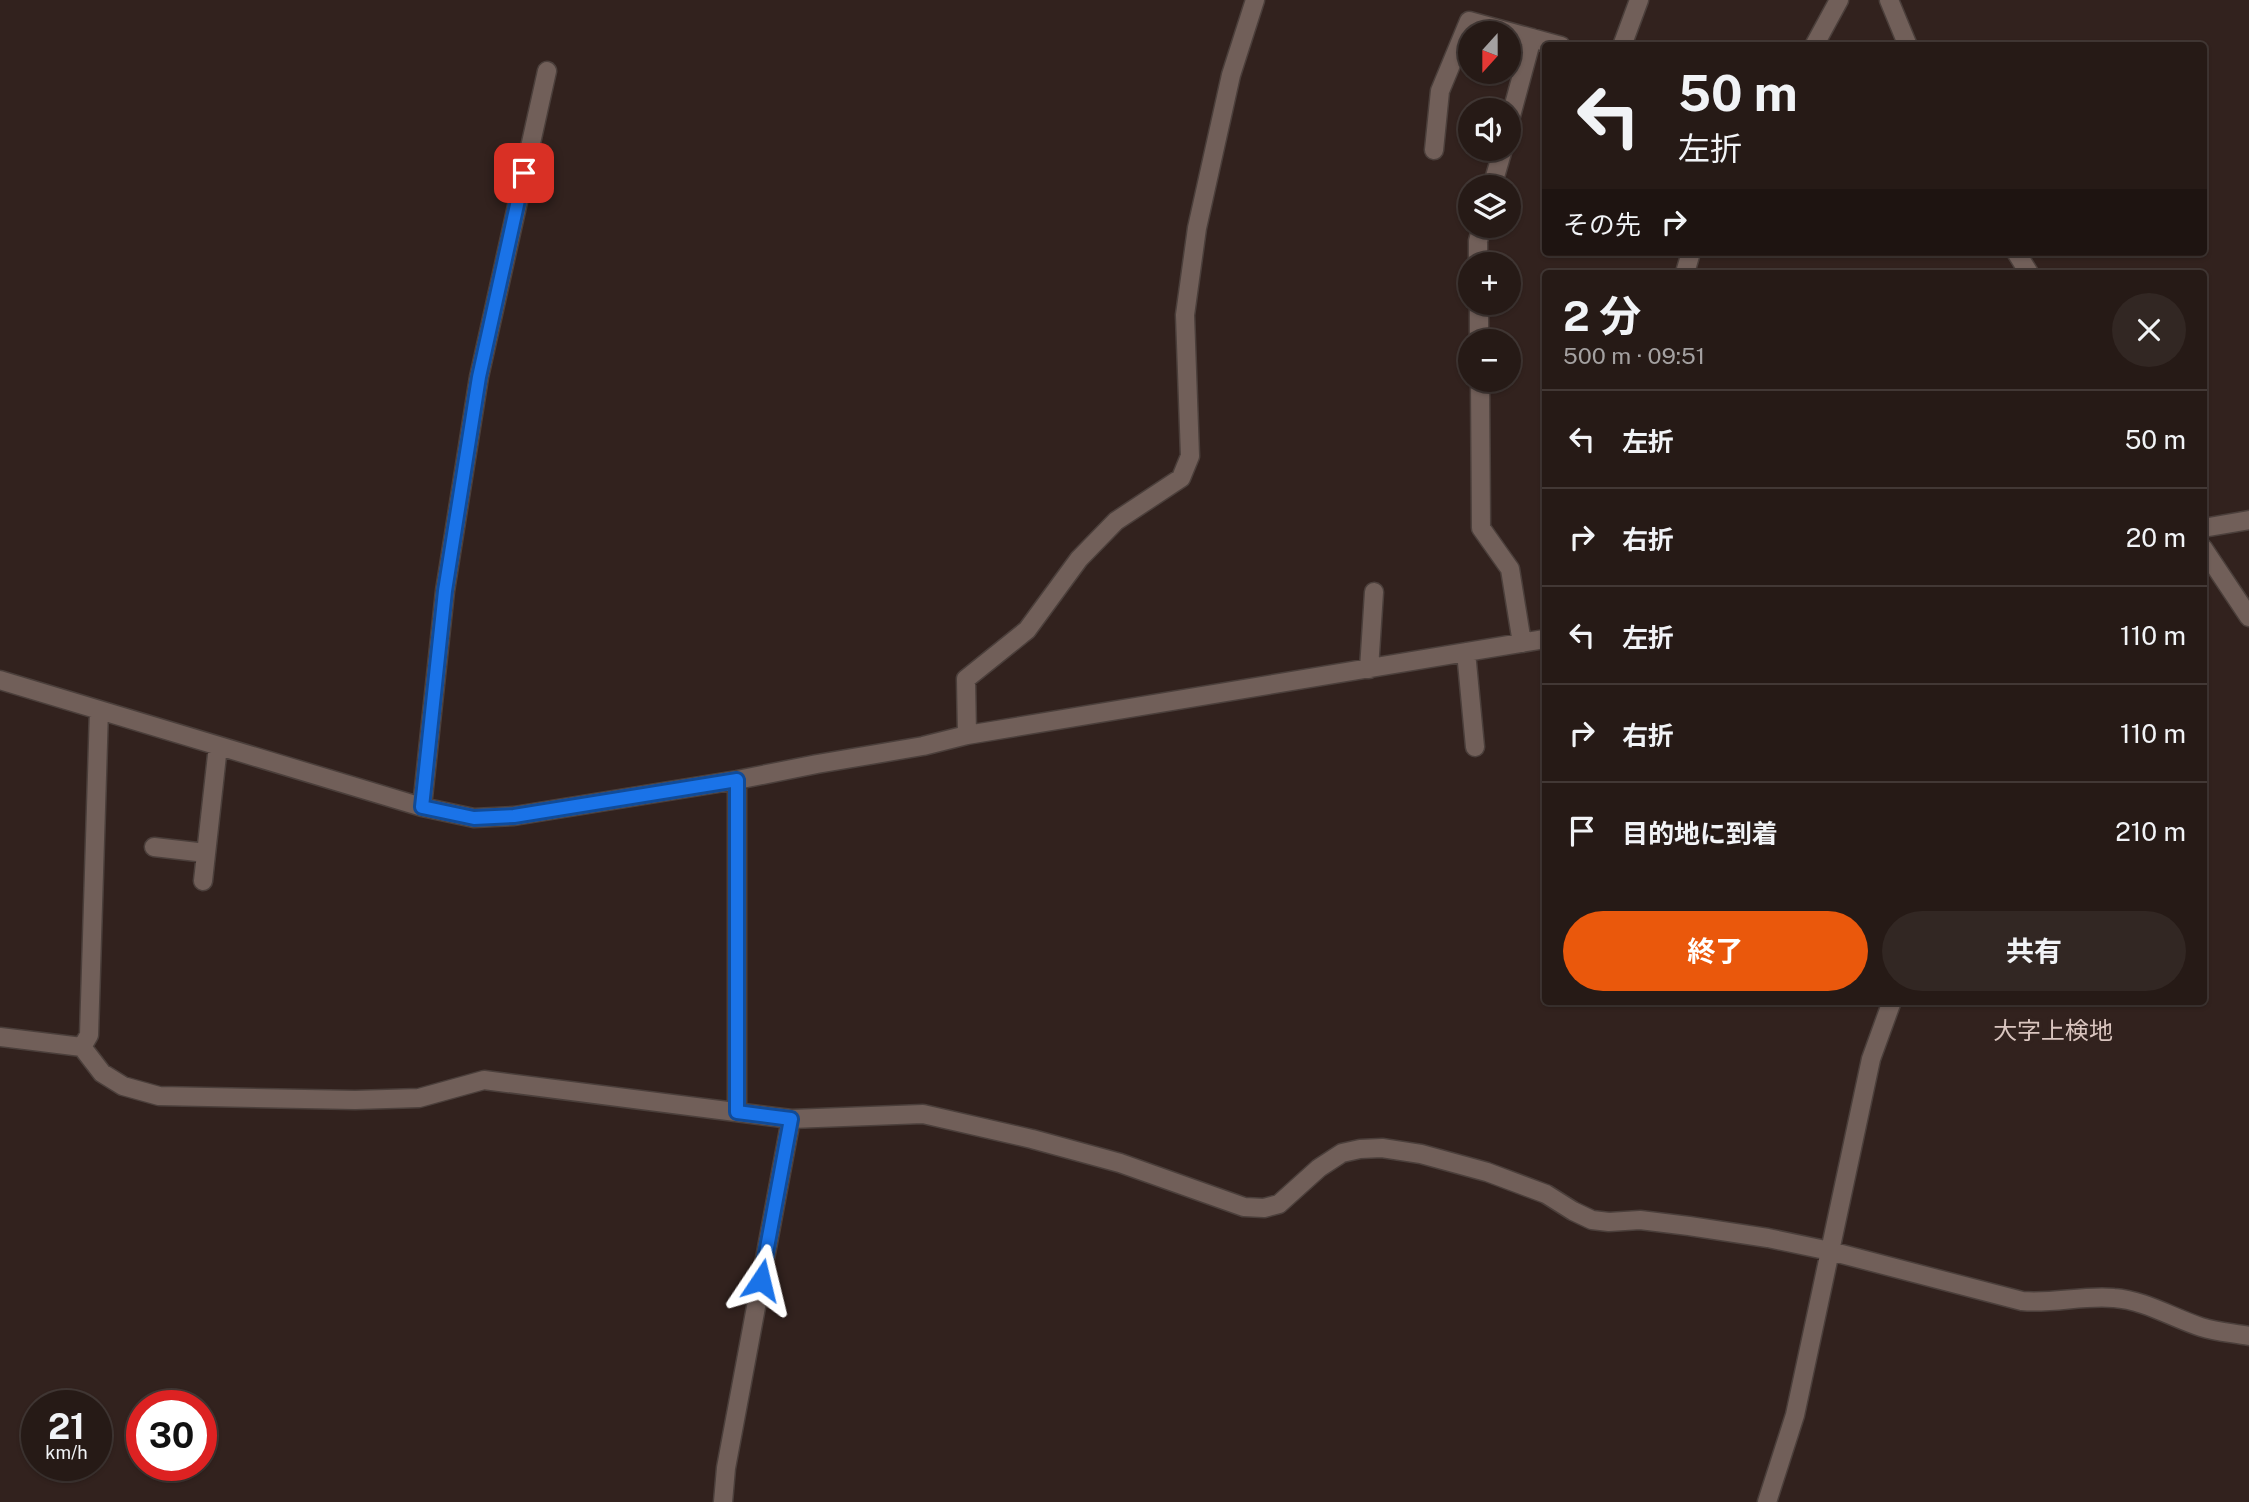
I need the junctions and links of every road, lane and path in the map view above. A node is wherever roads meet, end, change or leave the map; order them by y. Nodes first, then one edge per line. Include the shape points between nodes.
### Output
1 (1255, 0) edge
2 (1639, 0) edge
3 (1839, 0) edge
4 (1889, 0) edge
5 (1532, 38) junction
6 (1546, 42) edge
7 (1623, 42) edge
8 (1816, 42) edge
9 (1906, 42) edge
10 (547, 71) dead end
11 (1516, 98) edge
12 (1434, 150) dead end
13 (1480, 392) edge
14 (2249, 520) edge
15 (2207, 527) edge
16 (2207, 554) edge
17 (1374, 592) dead end
18 (2249, 617) edge
19 (1542, 640) edge
20 (1522, 643) junction
21 (1466, 652) junction
22 (1369, 669) junction
23 (0, 680) edge
24 (99, 710) junction
25 (967, 735) junction
26 (218, 746) junction
27 (1475, 747) dead end
28 (737, 780) junction
29 (422, 807) junction
30 (154, 846) dead end
31 (206, 853) junction
32 (203, 881) dead end
33 (1891, 1005) edge
34 (0, 1037) edge
35 (82, 1047) junction
36 (737, 1112) junction
37 (791, 1119) junction
38 (1830, 1251) junction
39 (2249, 1336) edge
40 (723, 1502) edge
41 (1767, 1502) edge

1 - 25 street via 1231,75 1197,228 1185,315 1189,456 1181,478 1116,521 1079,559 1027,630 966,679
2 - 7 street
3 - 8 street
4 - 9 street
5 - 6 street
5 - 11 street
5 - 12 street via 1469,20 1440,91
10 - 29 street via 479,377 445,591
13 - 20 street via 1481,528 1510,569
14 - 15 street
16 - 18 street
17 - 22 street
19 - 20 street
20 - 21 street
21 - 22 street
21 - 27 street
22 - 25 street
23 - 24 street
24 - 26 street
24 - 35 street via 89,1035
25 - 28 street
26 - 29 street
26 - 31 street
28 - 29 street via 514,816 474,818
28 - 36 street
30 - 31 street
31 - 32 street
33 - 38 street via 1871,1059
34 - 35 street
35 - 36 street via 102,1073 123,1086 159,1096 419,1098 484,1080
36 - 37 street
37 - 38 street via 923,1114 1120,1163 1244,1207 1279,1204 1342,1153 1382,1148 1487,1172 1546,1194 1592,1220 1689,1226
37 - 40 street
38 - 39 street via 2022,1301 2115,1297 2204,1328
38 - 41 street via 1795,1415

